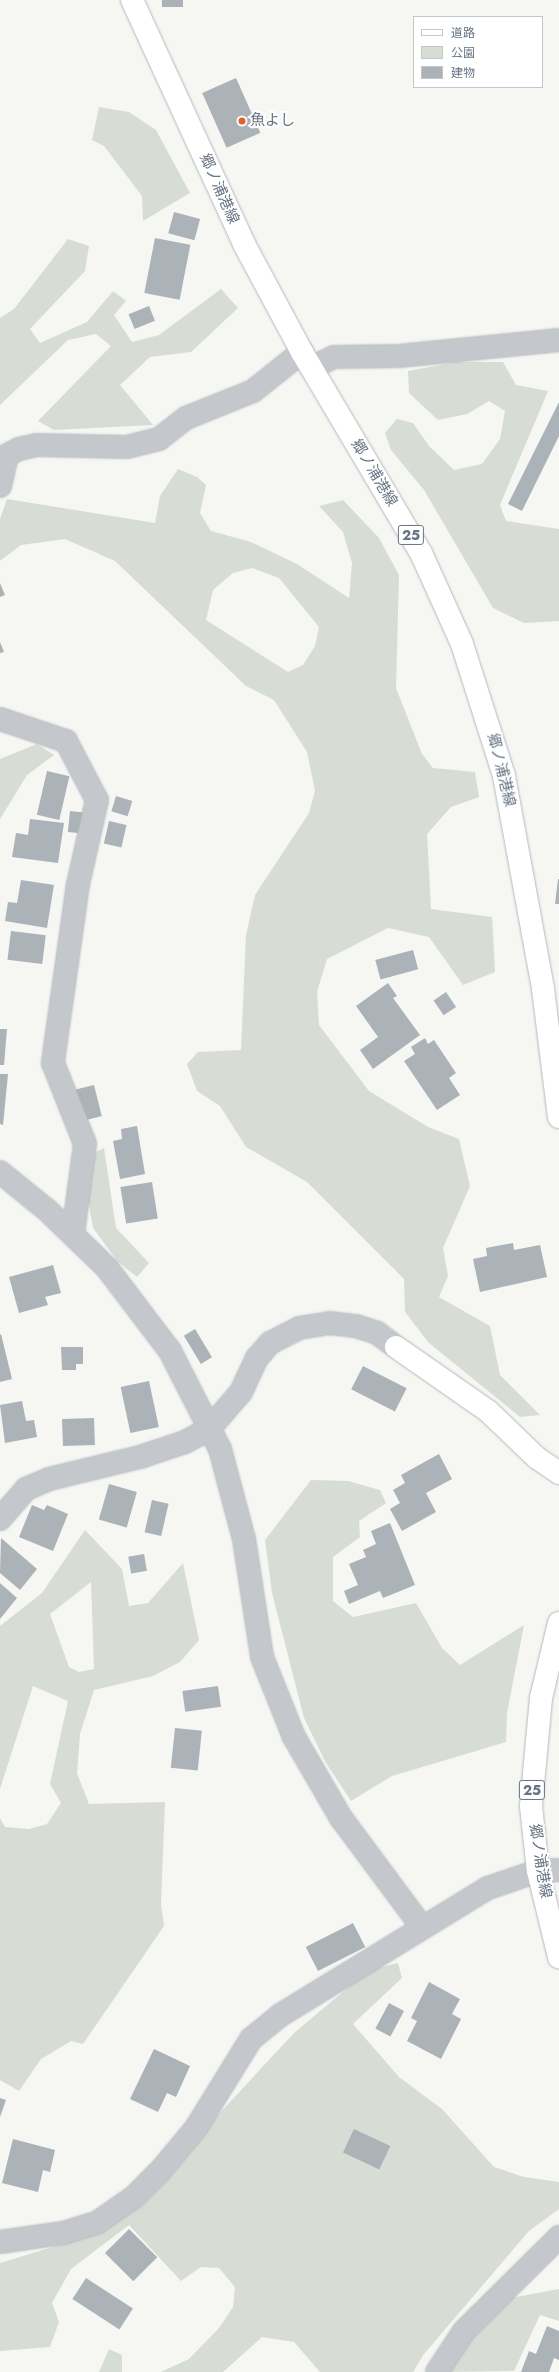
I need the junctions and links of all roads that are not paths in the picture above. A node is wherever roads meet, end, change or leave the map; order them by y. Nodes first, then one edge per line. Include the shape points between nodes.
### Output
1 (132, 0) edge
2 (559, 340) edge
3 (306, 360) junction
4 (3, 459) edge
5 (0, 486) edge
6 (0, 719) edge
7 (559, 1117) edge
8 (0, 1172) edge
9 (73, 1234) junction
10 (396, 1347) joint
11 (209, 1429) junction
12 (559, 1473) edge
13 (0, 1519) edge
14 (559, 1623) edge
15 (549, 1870) edge
16 (422, 1927) junction
17 (559, 1957) edge
18 (559, 2237) edge
19 (0, 2242) edge
20 (437, 2372) edge

1 - 3 main road, 郷ノ浦港線 / 25 via 244,244
2 - 3 street via 399,356
3 - 4 street via 253,391 186,418 159,438 127,447 38,446 19,449
3 - 7 main road, 郷ノ浦港線 / 25 via 421,553 462,644 486,712 504,776 529,904
4 - 5 street
6 - 9 street via 66,741 97,800 78,884 52,1063 85,1144
8 - 9 street
9 - 11 street via 107,1268 155,1328
10 - 11 street via 377,1333 356,1326 330,1323 299,1328 270,1344 261,1353 241,1392
10 - 12 main road via 482,1406 537,1458
11 - 13 street via 185,1442 140,1457 49,1479 26,1489
11 - 16 street via 220,1449 244,1539 262,1657 294,1737 341,1818
14 - 15 main road, 郷ノ浦港線 / 25 via 534,1751 532,1806
15 - 16 street via 488,1888
15 - 17 main road, 郷ノ浦港線 / 25
16 - 19 street via 318,1990 251,2039 196,2128 134,2197 98,2222 63,2233
18 - 20 street via 464,2331

